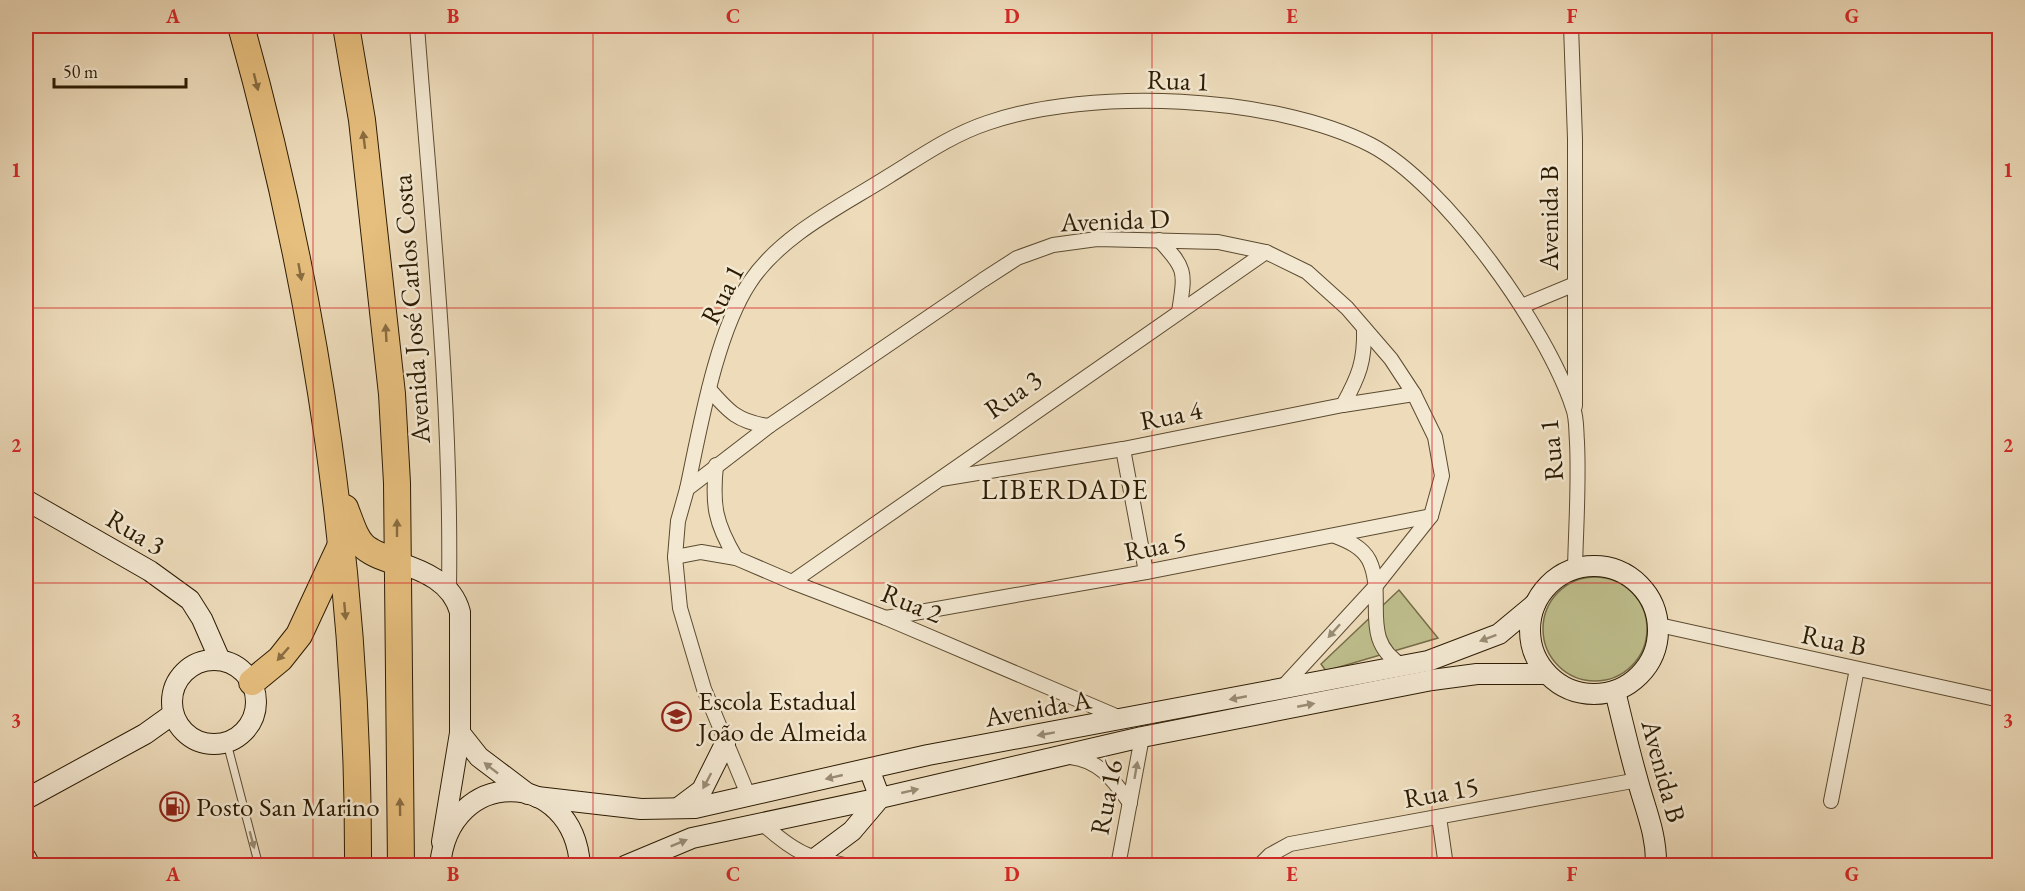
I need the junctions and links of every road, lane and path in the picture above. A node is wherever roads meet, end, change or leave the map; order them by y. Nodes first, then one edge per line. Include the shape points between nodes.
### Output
1 (241, 26) edge
2 (346, 26) edge
3 (417, 26) edge
4 (1571, 26) edge
5 (1159, 240) junction
6 (1266, 252) junction
7 (1575, 284) junction
8 (1522, 306) junction
9 (1179, 312) junction
10 (1364, 328) junction
11 (709, 389) junction
12 (1414, 394) junction
13 (1343, 405) junction
14 (1575, 411) junction
15 (769, 426) junction
16 (1123, 448) junction
17 (716, 465) junction
18 (936, 479) junction
19 (335, 482) junction
20 (687, 489) junction
21 (26, 500) edge
22 (1431, 516) junction
23 (1335, 536) junction
24 (340, 547) junction
25 (675, 557) junction
26 (736, 558) junction
27 (397, 562) junction
28 (1575, 568) junction
29 (1146, 572) junction
30 (792, 582) junction
31 (1374, 588) junction
32 (449, 589) junction
33 (1535, 604) junction
34 (886, 618) junction
35 (1659, 625) junction
36 (213, 660) junction
37 (1403, 666) junction
38 (1857, 669) junction
39 (1546, 674) junction
40 (252, 682) junction
41 (1281, 689) junction
42 (1615, 691) junction
43 (2000, 700) edge
44 (176, 720) junction
45 (1125, 720) junction
46 (460, 733) junction
47 (1142, 737) junction
48 (226, 743) junction
49 (725, 744) junction
50 (1061, 756) junction
51 (869, 769) junction
52 (1638, 780) junction
53 (533, 796) junction
54 (749, 796) junction
55 (880, 798) junction
56 (26, 799) edge
57 (1831, 801) dead end
58 (1130, 803) junction
59 (678, 808) junction
60 (1439, 817) junction
61 (763, 824) junction
62 (442, 842) junction
63 (26, 858) edge
64 (808, 862) edge
65 (30, 866) edge
66 (259, 866) edge
67 (358, 866) edge
68 (401, 866) edge
69 (440, 866) edge
70 (580, 866) edge
71 (625, 866) edge
72 (850, 866) edge
73 (1118, 866) edge
74 (1259, 866) edge
75 (1446, 866) edge
76 (1656, 866) edge

1 -> 19 highway via 299,263
27 -> 2 highway via 397,483 384,308 362,120
3 - 32 street, Avenida José Carlos Costa via 445,398
4 - 7 street, Avenida B
5 - 6 street, Avenida D via 1218,242
5 - 9 street via 1182,269
5 - 15 street, Avenida D via 1097,239 1053,245 1017,258
6 - 9 street, Rua 3
6 - 10 street, Avenida D via 1307,272
7 - 8 street
7 - 14 street, Avenida B
8 - 11 street, Rua 1 via 1460,224 1423,183 1374,147 1320,123 1267,111 1214,104 1085,103 1035,110 986,123 948,139 816,222 770,257 749,283 730,323
8 - 14 street, Rua 1
9 - 18 street, Rua 3
10 - 12 street, Avenida D
10 - 13 street via 1365,354 1358,378
11 - 15 street via 729,412 747,423
11 - 20 street, Rua 1
12 - 13 street, Rua 4
12 - 22 street, Avenida D via 1435,436 1442,476
13 - 16 street, Rua 4
14 - 28 street, Rua 1 via 1580,491
15 - 17 street, Avenida D
16 - 18 street, Rua 4
16 - 29 street
17 - 20 street, Avenida D
17 - 26 street via 712,498 719,530
18 - 30 street, Rua 3
19 - 24 highway
19 - 27 highway via 361,546 369,553
20 - 25 street via 678,521
21 - 36 street, Rua 3 via 150,571 190,600 205,626
22 - 23 street, Rua 5
22 - 31 street, Avenida D
23 - 29 street, Rua 5
23 - 31 street via 1362,550 1369,561
24 -> 40 highway via 299,635
24 -> 67 highway via 356,725
25 - 26 street, Rua 2 via 701,552
25 - 49 street via 680,608
26 - 30 street, Rua 2
27 - 32 street
68 -> 27 highway
28 - 33 street via 1555,579
28 - 35 street via 1609,567 1628,575 1644,588
29 - 34 street, Rua 5
30 - 34 street, Rua 2
31 - 37 street via 1382,649
31 -> 41 street, Avenida D
32 - 46 street, Avenida José Carlos Costa via 460,612
33 -> 37 street, Avenida A via 1499,634 1428,661
33 - 39 street via 1530,641
34 - 45 street, Rua 2
35 - 38 street, Rua B
35 - 42 street via 1658,646 1650,664 1637,680
36 - 40 street via 239,667
36 - 44 street via 187,670 174,686 171,700
37 - 41 street, Avenida A
38 - 43 street, Rua B
38 - 57 street
39 - 42 street via 1561,686 1580,693 1600,695
47 -> 39 street, Avenida A via 1432,680 1476,674
40 - 48 street via 256,704 250,726
41 -> 45 street, Avenida A
42 - 52 street, Avenida B
44 - 48 street via 188,736 200,742
44 - 56 street
45 -> 51 street, Avenida A
53 -> 46 street via 479,758
46 - 62 street, Avenida José Carlos Costa
47 - 50 street, Avenida A
58 -> 47 street, Rua 16
48 -> 66 lane
49 - 54 street
49 -> 59 street via 702,790
55 -> 50 street, Avenida A
50 - 58 street via 1082,758 1101,768
51 -> 54 street, Avenida A
51 - 55 street
52 - 60 street, Rua 15
52 - 76 street, Avenida B via 1657,846
53 - 59 street, Avenida A via 642,809
53 - 62 street, Avenida A via 514,791 490,794 469,804 453,820
53 - 70 street via 556,808 570,825 579,845
54 - 59 street, Avenida A
55 - 61 street, Avenida A
55 - 64 street via 852,831
58 - 73 street, Rua 16
60 - 74 street, Rua 15 via 1290,844
60 - 75 street
61 - 64 street
71 -> 61 street, Avenida A via 692,838
62 - 69 street, Avenida José Carlos Costa
63 - 65 street
64 - 72 street

